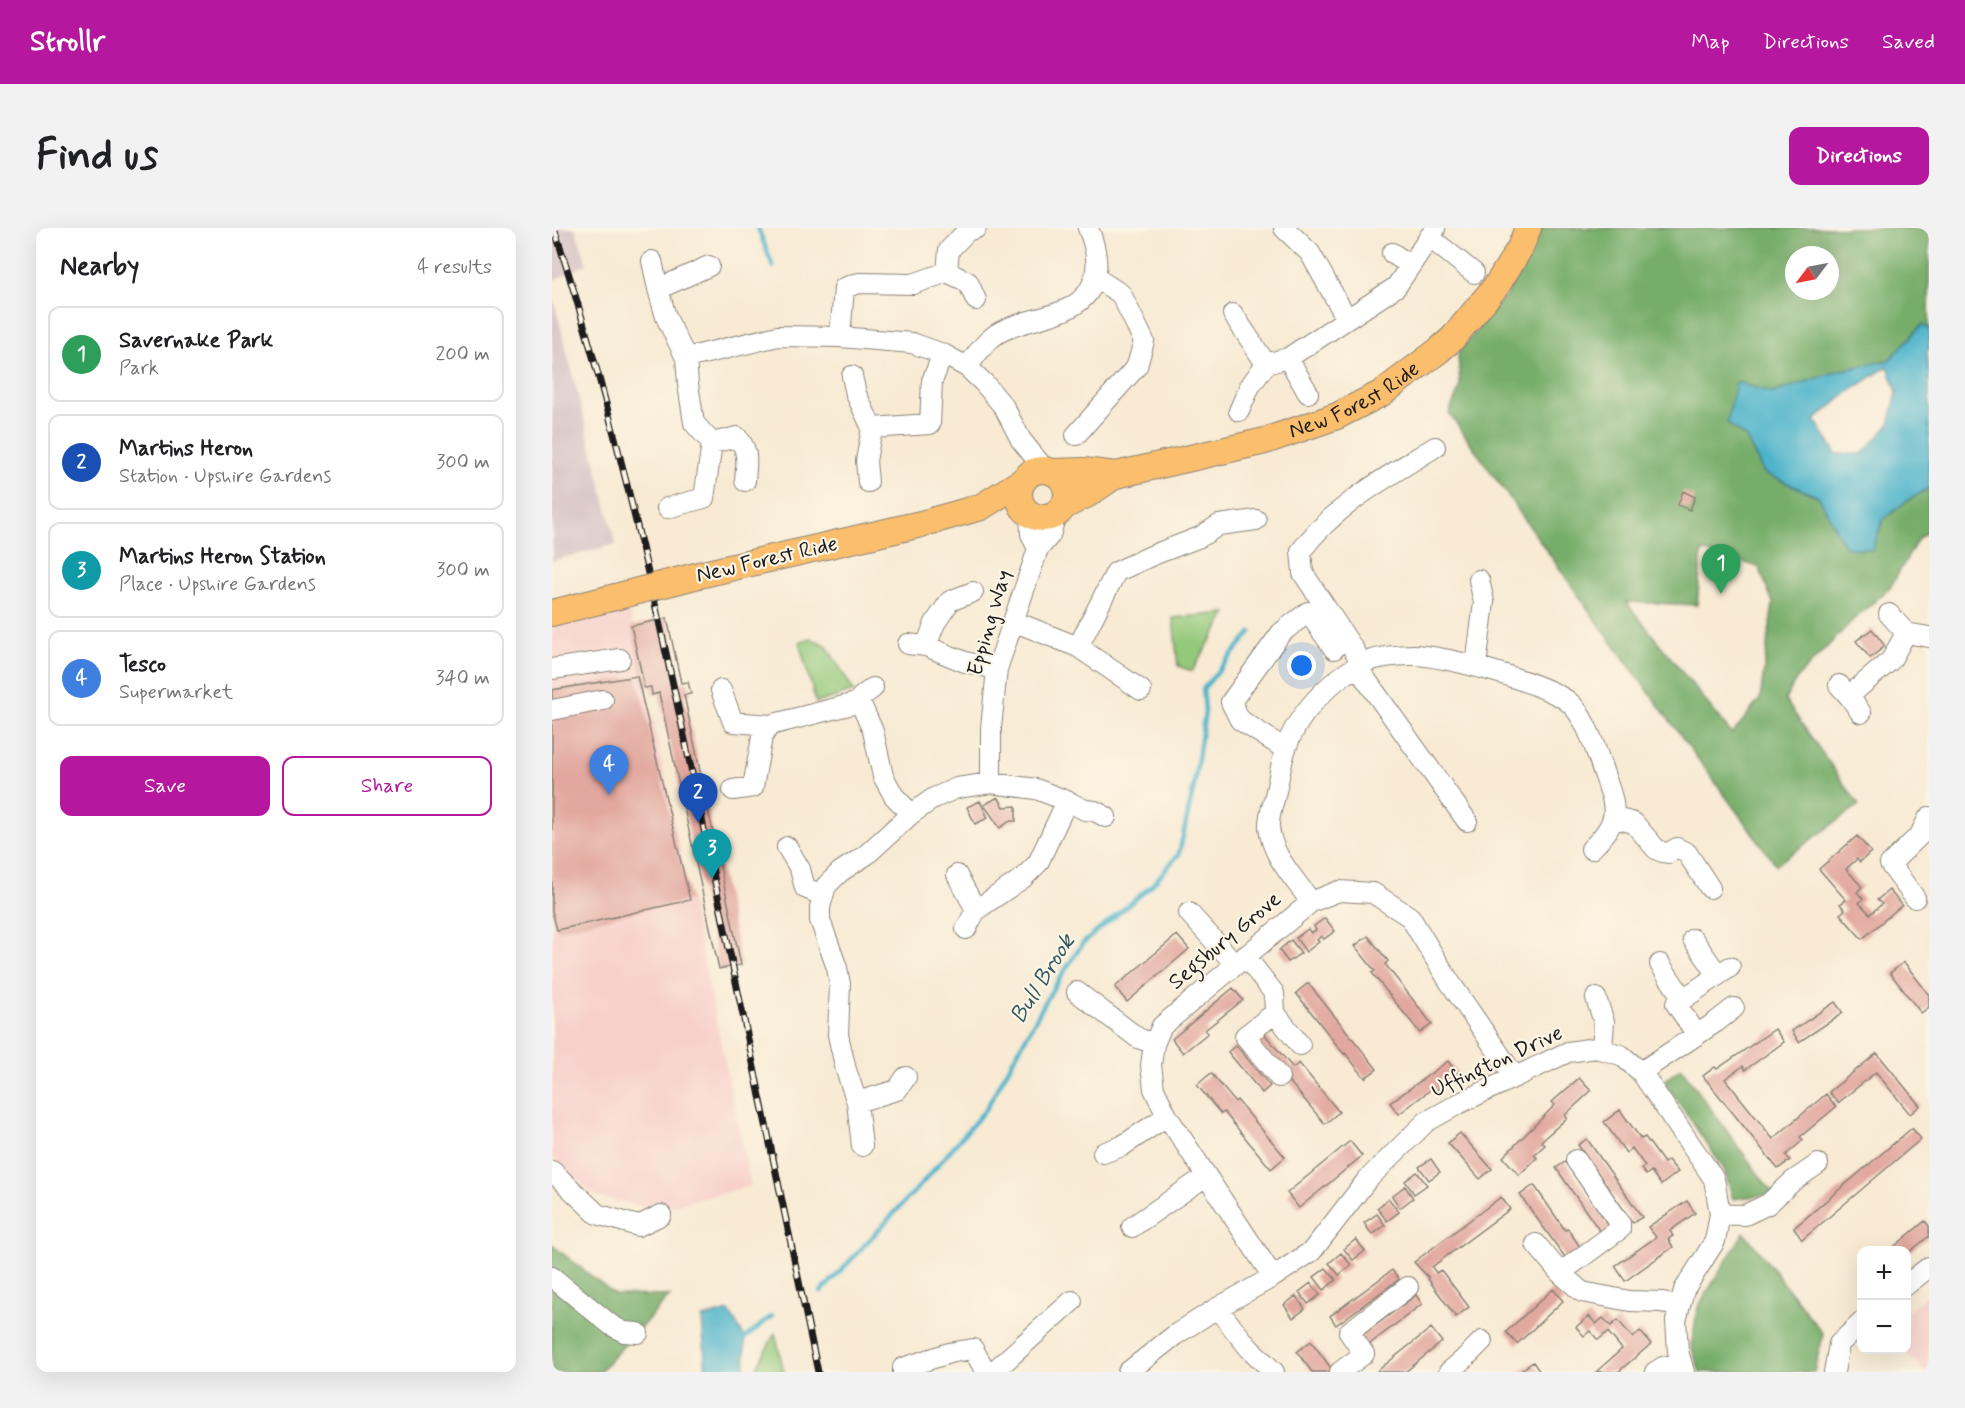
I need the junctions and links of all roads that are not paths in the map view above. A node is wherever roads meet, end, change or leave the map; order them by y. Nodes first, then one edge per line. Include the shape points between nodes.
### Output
1 (976, 228) edge
2 (1088, 228) edge
3 (1284, 228) edge
4 (1528, 228) edge
5 (1432, 233) edge
6 (1392, 253) dead end
7 (651, 261) dead end
8 (1410, 265) junction
9 (709, 266) dead end
10 (947, 272) junction
11 (1474, 273) dead end
12 (1096, 278) junction
13 (658, 289) junction
14 (975, 300) dead end
15 (1233, 314) dead end
16 (1347, 319) junction
17 (840, 338) junction
18 (943, 354) junction
19 (686, 358) junction
20 (1288, 358) junction
21 (1266, 364) junction
22 (967, 367) junction
23 (852, 376) dead end
24 (1308, 393) dead end
25 (1239, 411) dead end
26 (872, 428) junction
27 (1076, 435) dead end
28 (712, 443) junction
29 (1435, 447) dead end
30 (1037, 475) junction
31 (1116, 475) junction
32 (745, 481) dead end
33 (868, 482) dead end
34 (981, 507) junction
35 (667, 508) dead end
36 (1060, 510) junction
37 (1029, 513) junction
38 (1256, 520) dead end
39 (1038, 549) junction
40 (1479, 580) dead end
41 (973, 592) dead end
42 (552, 613) edge
43 (1889, 614) dead end
44 (1013, 621) junction
45 (1906, 633) junction
46 (1929, 637) edge
47 (1078, 647) junction
48 (1334, 649) dead end
49 (620, 659) dead end
50 (1360, 665) junction
51 (1476, 666) junction
52 (552, 669) edge
53 (997, 669) junction
54 (721, 690) dead end
55 (1141, 690) dead end
56 (603, 700) dead end
57 (552, 710) edge
58 (1861, 713) dead end
59 (770, 725) junction
60 (1286, 749) junction
61 (991, 783) junction
62 (733, 790) dead end
63 (1067, 801) junction
64 (911, 814) junction
65 (1106, 817) dead end
66 (1929, 817) edge
67 (1615, 818) junction
68 (1467, 821) dead end
69 (787, 847) dead end
70 (1591, 849) dead end
71 (957, 875) dead end
72 (1710, 888) dead end
73 (822, 895) junction
74 (1915, 898) dead end
75 (1311, 902) junction
76 (976, 910) junction
77 (1189, 913) dead end
78 (966, 929) dead end
79 (1692, 939) dead end
80 (1240, 960) junction
81 (1660, 964) dead end
82 (1077, 992) dead end
83 (1596, 998) dead end
84 (1683, 999) junction
85 (1734, 1008) dead end
86 (1275, 1013) junction
87 (1696, 1035) junction
88 (1154, 1044) junction
89 (1300, 1045) dead end
90 (1602, 1049) junction
91 (1641, 1072) junction
92 (906, 1077) dead end
93 (1279, 1077) dead end
94 (1515, 1077) junction
95 (857, 1102) junction
96 (1167, 1116) junction
97 (862, 1146) dead end
98 (1103, 1153) dead end
99 (1576, 1160) dead end
100 (1818, 1164) dead end
101 (552, 1171) edge
102 (1206, 1176) junction
103 (1720, 1214) junction
104 (661, 1215) dead end
105 (1132, 1227) dead end
106 (1536, 1244) dead end
107 (1929, 1268) edge
108 (1560, 1273) junction
109 (552, 1277) edge
110 (1273, 1277) junction
111 (1911, 1281) edge
112 (1408, 1287) dead end
113 (1072, 1301) dead end
114 (1217, 1308) junction
115 (1678, 1308) junction
116 (1857, 1327) edge
117 (638, 1332) dead end
118 (1482, 1341) dead end
119 (1683, 1368) edge
120 (903, 1372) edge
121 (986, 1372) edge
122 (993, 1372) edge
123 (1128, 1372) edge
124 (1274, 1372) edge
125 (1340, 1372) edge
126 (1449, 1372) edge
127 (1655, 1372) edge
128 (1834, 1372) edge

1 - 10 street via 967,231 949,250
2 - 12 street via 1095,246
3 - 16 street via 1310,253
4 - 31 main road, New Forest Ride via 1497,285 1452,339 1382,393 1336,416 1265,441
5 - 8 street
5 - 11 street
6 - 8 street
7 - 13 street
8 - 16 street via 1396,286
9 - 13 street
10 - 14 street via 968,282
10 - 17 street via 913,284 859,283 844,288
12 - 22 street via 1083,298 1068,309 1002,331 987,342
12 - 27 street via 1121,294 1144,341 1137,366
13 - 19 street via 666,317
15 - 21 street
16 - 20 street
17 - 18 street via 912,343
17 - 19 street via 778,336
18 - 22 street
18 - 26 street via 932,381 930,424
19 - 28 street via 693,423
20 - 21 street
20 - 24 street
21 - 25 street
22 - 30 street via 1004,407
23 - 26 street
26 - 33 street via 866,461
28 - 32 street via 737,437 744,445
28 - 35 street via 704,498
29 - 50 street via 1367,489 1316,531 1301,551 1303,573
30 - 31 main road, New Forest Ride via 1084,471
30 - 34 main road, New Forest Ride
30 - 36 main road via 1064,483 1067,490
30 - 37 main road via 1019,494
31 - 36 main road, New Forest Ride
34 - 37 main road, New Forest Ride via 1004,514
34 - 42 main road, New Forest Ride, bridge
36 - 37 main road, New Forest Ride via 1043,518
36 - 39 street, Epping Way via 1050,535
37 - 39 street, Epping Way via 1031,534
38 - 47 street via 1219,525 1200,537 1116,572
39 - 44 street, Epping Way
40 - 51 street via 1484,602
41 - 53 street via 950,601 917,645 965,663
43 - 45 street
44 - 47 street
44 - 53 street, Epping Way
45 - 46 street
45 - 58 street via 1891,660 1844,691
47 - 55 street
48 - 60 street via 1308,612 1281,633 1231,702 1240,720
49 - 52 street
50 - 51 street via 1412,654
50 - 60 street via 1326,690 1304,713
50 - 68 street
51 - 67 street via 1552,692 1572,705 1599,759
53 - 61 street, Epping Way
54 - 59 street via 733,722
56 - 57 street
59 - 62 street via 762,737 753,787
59 - 64 street via 866,695 883,776 894,796
60 - 75 street via 1269,826 1276,852
61 - 63 street via 1036,789
61 - 64 street via 957,788
63 - 65 street
63 - 76 street via 1038,863
64 - 73 street via 866,855 833,878
66 - 74 street via 1920,835 1890,864
67 - 70 street via 1606,835
67 - 72 street via 1634,823 1662,852 1677,848 1687,853
69 - 73 street via 800,869 805,888
71 - 76 street
73 - 95 street via 820,920 840,984 838,1035
75 - 80 street, Segsbury Grove
75 - 94 street, Segsbury Grove via 1340,891 1373,893 1410,917
76 - 78 street
77 - 80 street
79 - 84 street via 1724,971
80 - 86 street via 1274,993
80 - 88 street, Segsbury Grove via 1162,1026
81 - 84 street
82 - 88 street via 1138,1038
83 - 90 street via 1604,1022
84 - 87 street via 1676,1004
85 - 87 street
86 - 89 street
86 - 93 street via 1245,1036
87 - 91 street
88 - 96 street, Segsbury Grove via 1154,1089
90 - 91 street, Uffington Drive via 1621,1055
90 - 94 street, Uffington Drive via 1568,1052
91 - 103 street, Uffington Drive via 1714,1179
92 - 95 street via 897,1090
94 - 110 street, Uffington Drive via 1426,1122 1367,1180 1312,1251
95 - 97 street
96 - 98 street via 1122,1146
96 - 102 street, Segsbury Grove
99 - 108 street via 1620,1223 1620,1229
100 - 103 street via 1760,1208 1745,1215
101 - 104 street via 597,1214 638,1226
102 - 105 street
102 - 110 street, Segsbury Grove
103 - 115 street, Uffington Drive via 1715,1241 1684,1290
106 - 108 street
107 - 111 street
108 - 115 street via 1582,1292 1630,1301 1663,1302
109 - 117 street via 611,1325 624,1332
110 - 114 street, Uffington Drive
112 - 125 street via 1349,1332 1364,1354
113 - 122 street
114 - 123 street, Uffington Drive
114 - 124 street
115 - 119 street, Uffington Drive via 1676,1334
116 - 128 street via 1839,1344
118 - 126 street
119 - 127 street via 1663,1367
120 - 121 street via 903,1368 973,1349

